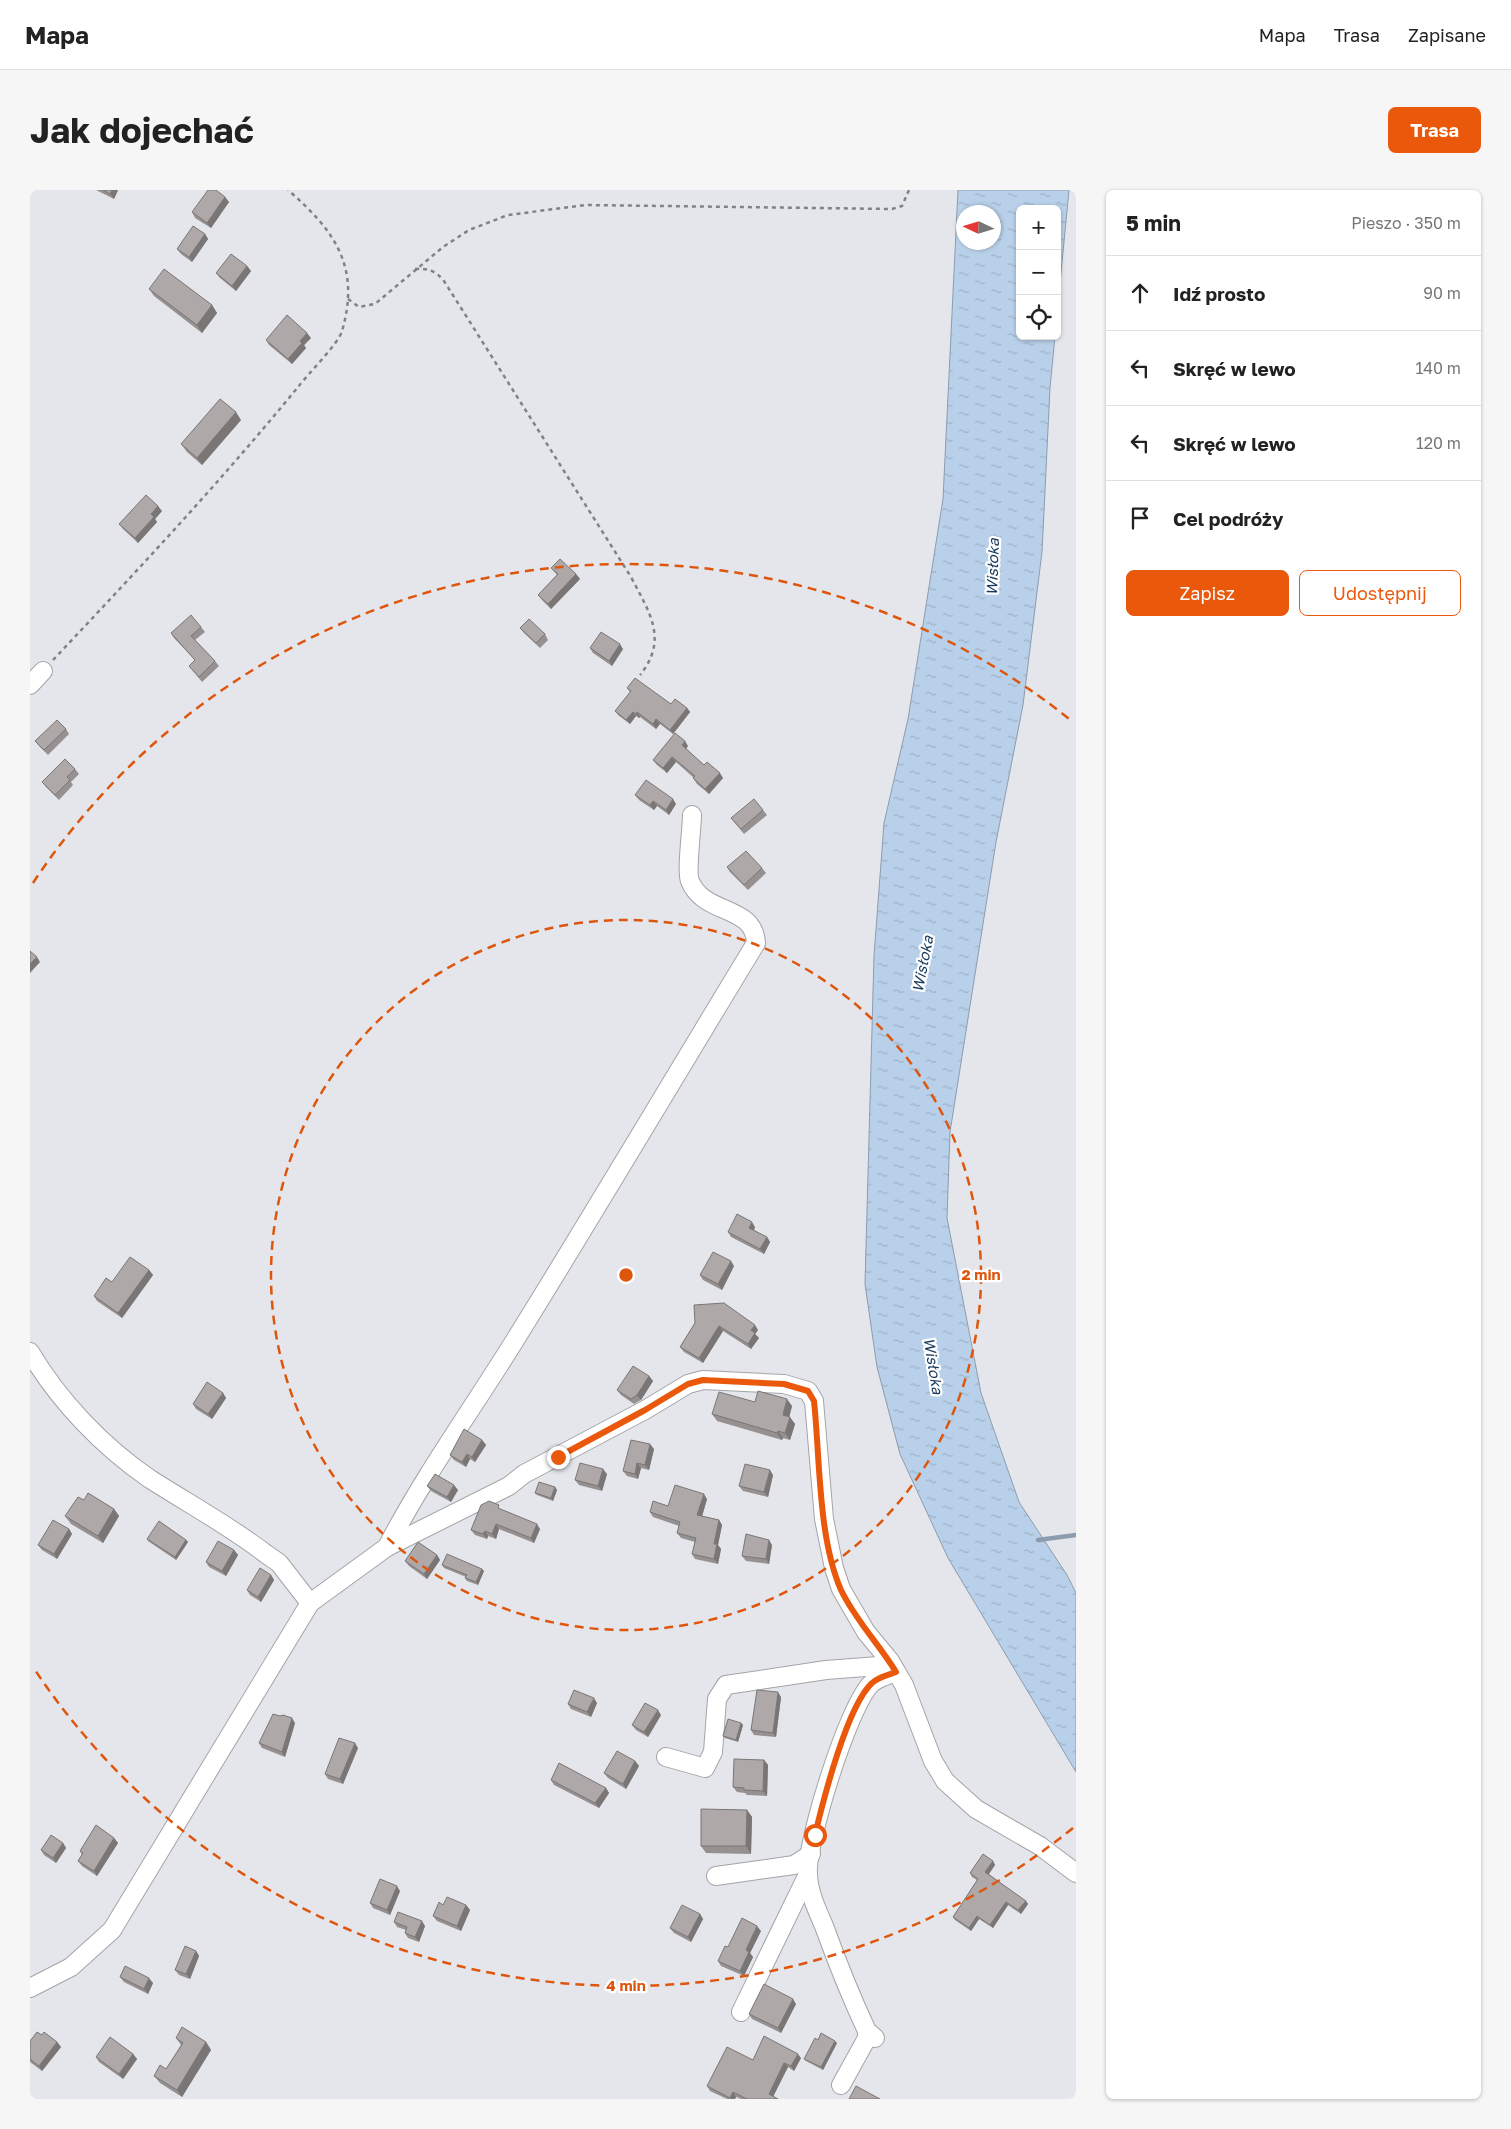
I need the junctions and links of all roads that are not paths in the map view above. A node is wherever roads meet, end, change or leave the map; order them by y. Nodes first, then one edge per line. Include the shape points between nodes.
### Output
1 (43, 671) road end
2 (30, 685) edge
3 (692, 815) dead end
4 (30, 1352) edge
5 (386, 1547) junction
6 (310, 1603) junction
7 (894, 1669) junction
8 (666, 1757) dead end
9 (811, 1854) junction
10 (1076, 1873) edge
11 (808, 1874) junction
12 (716, 1876) dead end
13 (30, 1988) edge
14 (741, 2012) dead end
15 (842, 2086) dead end

1 - 2 street
3 - 5 street via 689,878 696,892 750,922 756,943
4 - 6 street via 74,1410 127,1462 279,1564
5 - 6 street
5 - 7 street via 509,1486 524,1474 688,1384 703,1380 799,1387 808,1391 814,1401 824,1519 841,1589 866,1632
6 - 13 street via 112,1930 71,1967
7 - 8 street via 826,1670 726,1685 717,1699 713,1752 705,1768
7 - 9 street via 871,1683 861,1698 823,1798
7 - 10 street via 904,1686 933,1761 945,1781 976,1809 1040,1846
9 - 11 street
9 - 12 street via 794,1865
11 - 14 street
11 - 15 street via 810,1890 836,1961 871,2035

